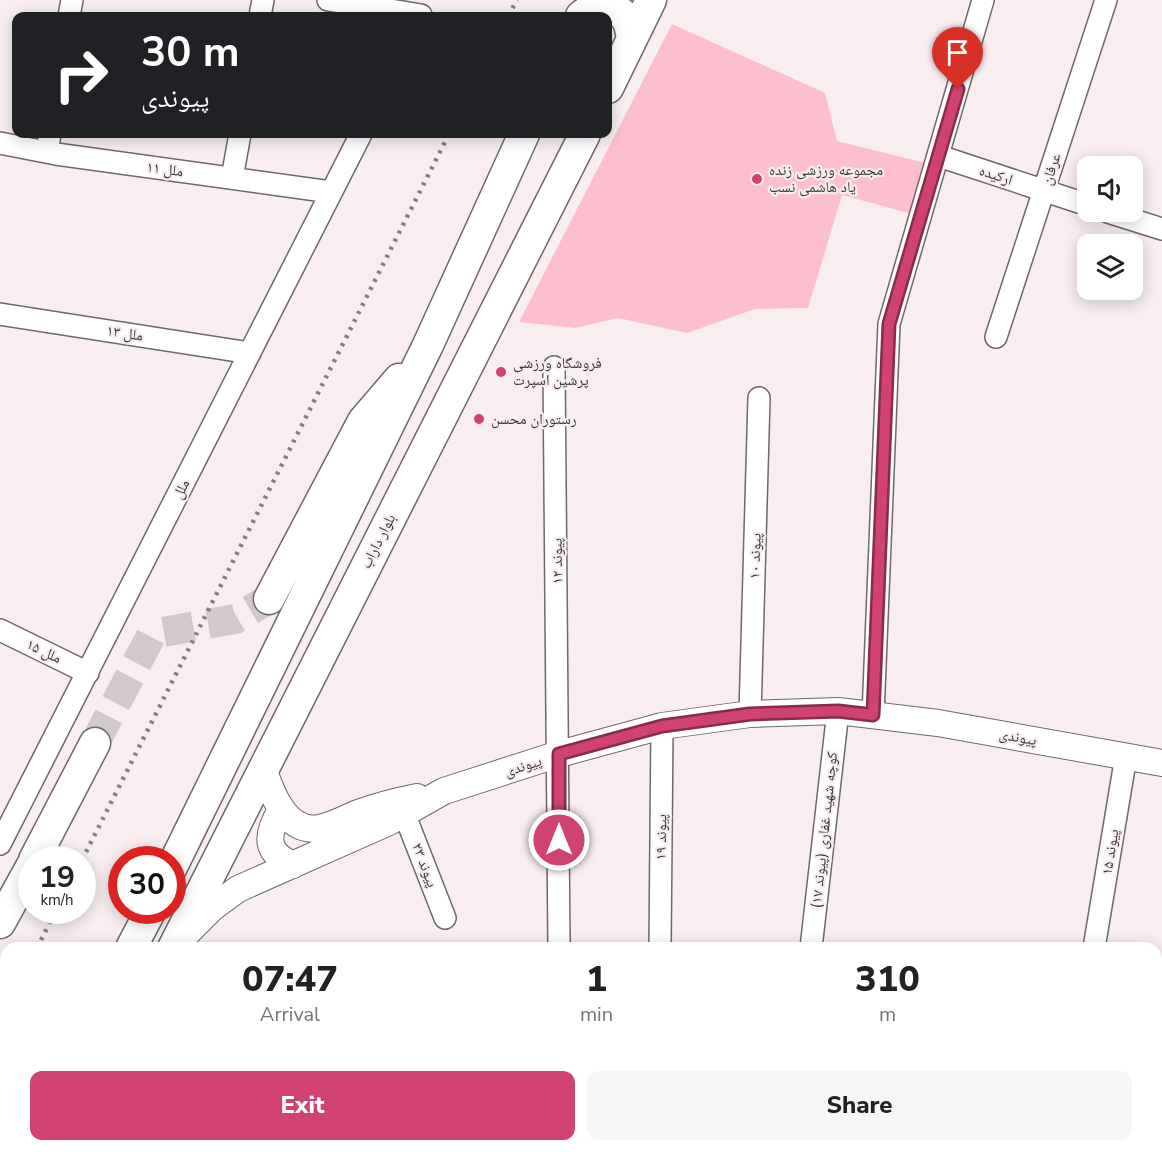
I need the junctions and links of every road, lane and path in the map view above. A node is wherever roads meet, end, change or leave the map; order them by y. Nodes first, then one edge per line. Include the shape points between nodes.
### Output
1 (328, 0) edge
2 (651, 0) edge
3 (983, 0) edge
4 (1106, 0) edge
5 (423, 11) edge
6 (586, 12) edge
7 (632, 39) junction
8 (612, 80) edge
9 (239, 138) edge
10 (359, 138) edge
11 (522, 138) edge
12 (583, 138) edge
13 (0, 143) edge
14 (48, 143) edge
15 (939, 156) junction
16 (232, 178) junction
17 (1044, 190) junction
18 (331, 192) junction
19 (1077, 201) edge
20 (1140, 222) edge
21 (1162, 229) edge
22 (0, 314) edge
23 (996, 337) dead end
24 (428, 345) junction
25 (250, 353) junction
26 (554, 367) dead end
27 (759, 398) dead end
28 (269, 599) tunnel mouth
29 (0, 630) edge
30 (88, 673) junction
31 (838, 711) junction
32 (750, 714) junction
33 (873, 715) junction
34 (662, 726) junction
35 (95, 743) tunnel mouth
36 (559, 754) junction
37 (1126, 756) junction
38 (1162, 763) edge
39 (263, 768) junction
40 (444, 791) junction
41 (281, 810) junction
42 (404, 813) junction
43 (0, 844) edge
44 (41, 846) edge
45 (182, 846) edge
46 (293, 865) junction
47 (18, 890) edge
48 (445, 918) dead end
49 (0, 923) edge
50 (143, 924) edge
51 (134, 942) edge
52 (176, 942) edge
53 (178, 942) edge
54 (559, 942) edge
55 (660, 942) edge
56 (812, 942) edge
57 (1095, 942) edge

1 - 5 street
2 - 7 main road
3 - 15 street
4 - 17 street, عرفان
6 - 7 main road via 611,7 627,19
7 - 8 main road
9 - 16 street
10 - 18 street, ملل
11 - 24 main road
12 - 39 main road, بلوار داراب
13 - 14 street, ملل ۱۱
14 - 16 street, ملل ۱۱
15 - 17 street, ارکیده
15 - 33 street via 889,324
16 - 18 street, ملل ۱۱
17 - 19 street, ارکیده
17 - 23 street, عرفان
18 - 25 street, ملل
20 - 21 street
22 - 25 street, ملل ۱۳
24 - 28 main road via 363,421
24 - 45 main road
25 - 30 street, ملل
26 - 36 street, پیوند ۱۲
27 - 32 street, پیوند ۱۰
29 - 30 street, ملل ۱۵
30 - 43 street, ملل
31 - 32 street, پیوندی
31 - 33 street, پیوندی
31 - 56 street, کوچه شهید غفاری (پیوند ۱۷)
32 - 34 street, پیوندی
33 - 37 street, پیوندی
34 - 36 street, پیوندی
34 - 55 street, پیوند ۱۹
35 - 44 main road
36 - 40 street, پیوندی
36 - 54 street, پیوند ۱۲
37 - 38 street, پیوندی
37 - 57 street, پیوند ۱۵
39 - 41 street
39 - 52 main road, بلوار داراب
40 - 41 street via 384,804 318,828 306,827
40 - 42 street, پیوندی
41 - 46 street via 269,842 274,852
42 - 46 street, پیوندی
42 - 48 street, پیوند ۲۳
46 - 53 street, پیوندی via 227,896
47 - 49 main road
50 - 51 main road

